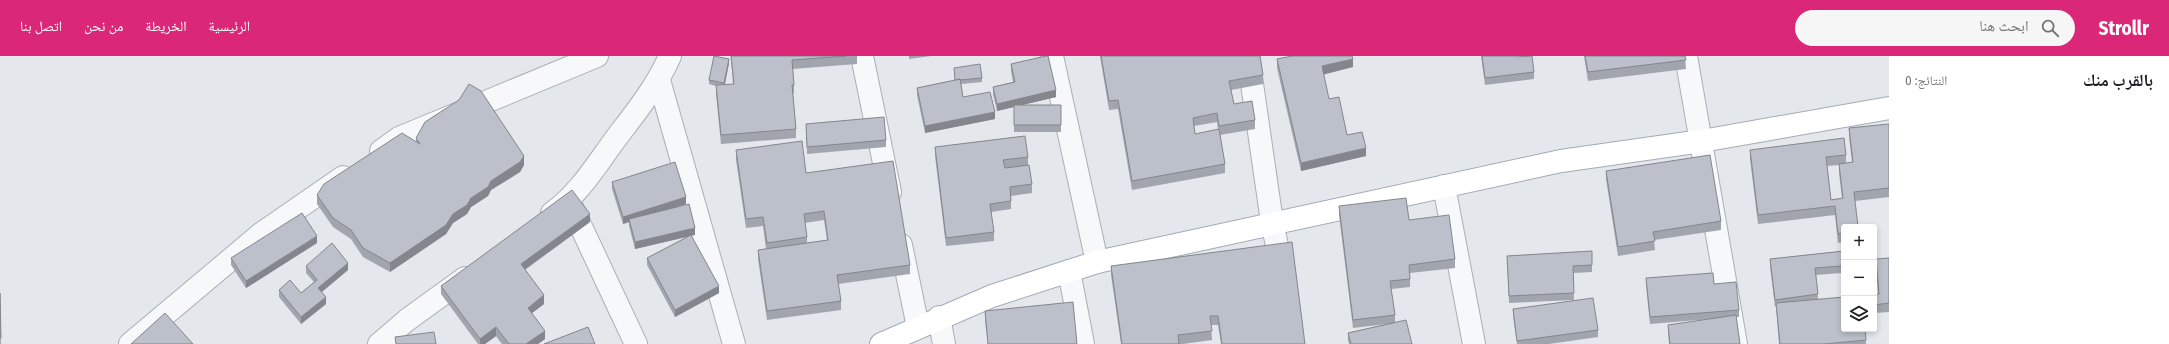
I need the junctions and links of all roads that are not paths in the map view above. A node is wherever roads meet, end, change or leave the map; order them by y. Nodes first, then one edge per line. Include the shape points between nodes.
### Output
1 (597, 56) edge
2 (670, 56) edge
3 (862, 56) edge
4 (1052, 56) edge
5 (1248, 56) edge
6 (1686, 56) edge
7 (659, 80) junction
8 (1889, 108) edge
9 (1702, 141) junction
10 (1444, 186) junction
11 (569, 201) junction
12 (1272, 222) junction
13 (538, 224) edge
14 (1097, 262) junction
15 (482, 265) edge
16 (1069, 271) junction
17 (1286, 291) edge
18 (939, 317) junction
19 (151, 326) junction
20 (918, 327) junction
21 (130, 344) edge
22 (166, 344) edge
23 (379, 344) edge
24 (636, 344) edge
25 (734, 344) edge
26 (881, 344) edge
27 (944, 344) edge
28 (1083, 344) edge
29 (1474, 344) edge
30 (1736, 344) edge

1 - 19 street via 399,138 262,233
2 - 7 street
3 - 20 street
4 - 14 street
5 - 12 street
6 - 9 street
7 - 11 street
7 - 25 street
8 - 9 main road
9 - 10 main road via 1561,160
9 - 30 street
10 - 12 main road
10 - 29 street
11 - 13 street
11 - 24 street
12 - 14 main road
12 - 17 street
14 - 16 main road
15 - 23 street via 412,329
16 - 18 main road via 992,296
16 - 28 street
18 - 20 main road
18 - 27 street
19 - 21 street
19 - 22 street
20 - 26 main road

